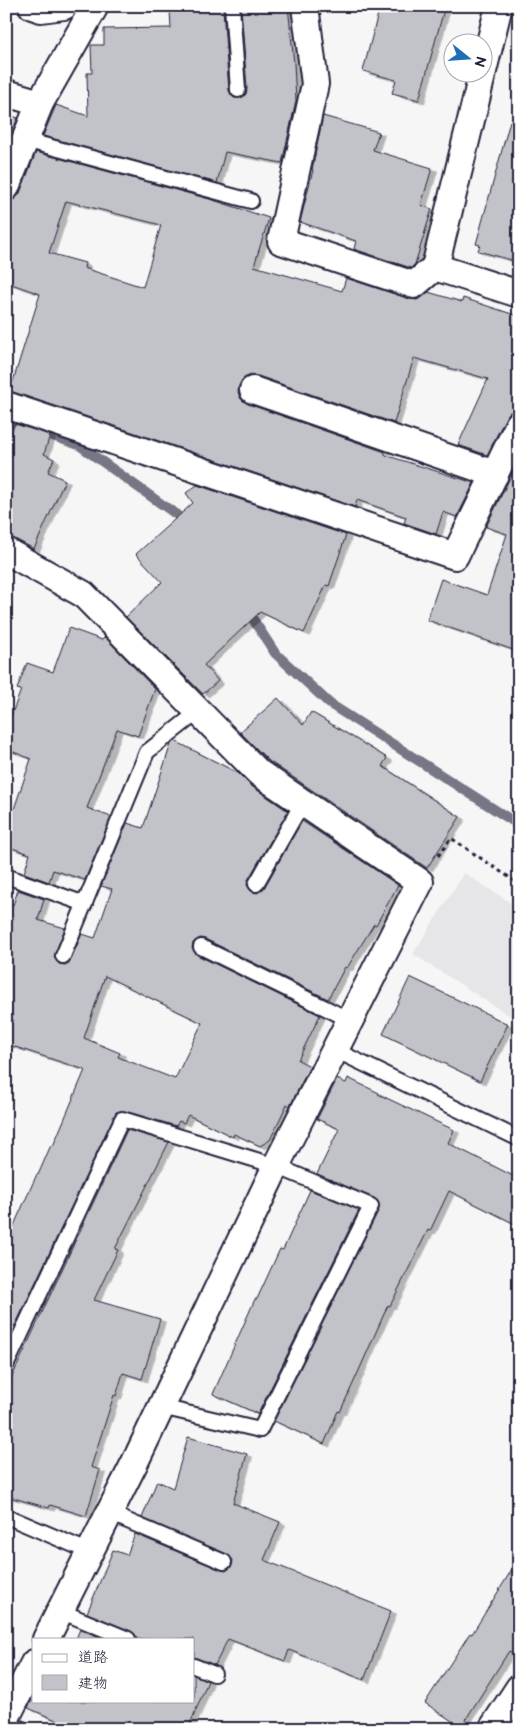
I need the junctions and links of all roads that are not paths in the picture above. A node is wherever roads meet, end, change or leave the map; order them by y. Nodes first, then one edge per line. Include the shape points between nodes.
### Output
1 (32, 6) edge
2 (64, 6) edge
3 (95, 6) edge
4 (232, 6) edge
5 (305, 6) edge
6 (499, 6) edge
7 (238, 90) dead end
8 (6, 93) edge
9 (40, 103) junction
10 (25, 140) junction
11 (6, 187) edge
12 (251, 200) dead end
13 (435, 267) junction
14 (519, 294) edge
15 (253, 390) dead end
16 (6, 405) edge
17 (519, 424) edge
18 (505, 470) edge
19 (6, 552) edge
20 (198, 711) junction
21 (303, 802) junction
22 (6, 876) edge
23 (256, 884) dead end
24 (85, 904) junction
25 (201, 947) dead end
26 (63, 956) dead end
27 (350, 1020) junction
28 (335, 1050) junction
29 (519, 1139) edge
30 (276, 1166) junction
31 (6, 1366) edge
32 (161, 1407) junction
33 (109, 1513) junction
34 (6, 1516) edge
35 (90, 1552) junction
36 (224, 1562) dead end
37 (60, 1611) junction
38 (46, 1638) edge
39 (126, 1638) edge
40 (195, 1666) edge
41 (32, 1667) edge
42 (214, 1674) dead end
43 (519, 1688) edge
44 (6, 1718) edge
45 (6, 1723) edge
46 (22, 1729) edge
47 (492, 1729) edge

1 - 2 street via 42,9
3 - 9 street
4 - 7 lane
5 - 13 street via 315,84 281,241 414,285
6 - 13 street
8 - 9 street
9 - 10 street
10 - 11 street
10 - 12 lane
13 - 14 street
15 - 18 street
16 - 18 street via 455,556
17 - 18 street
19 - 20 street via 83,594
20 - 21 street via 259,773
20 - 24 lane via 147,752
21 - 23 lane
21 - 27 street via 420,882
22 - 24 lane
24 - 26 lane
25 - 27 lane
27 - 28 street
28 - 29 lane
28 - 30 street
30 - 31 lane via 122,1119
30 - 32 street
30 - 32 lane via 371,1206 260,1430
32 - 33 street
33 - 35 street
33 - 36 lane
34 - 35 lane
35 - 37 street
37 - 38 street
37 - 39 lane
40 - 42 lane
41 - 44 street
43 - 47 street
45 - 46 lane

